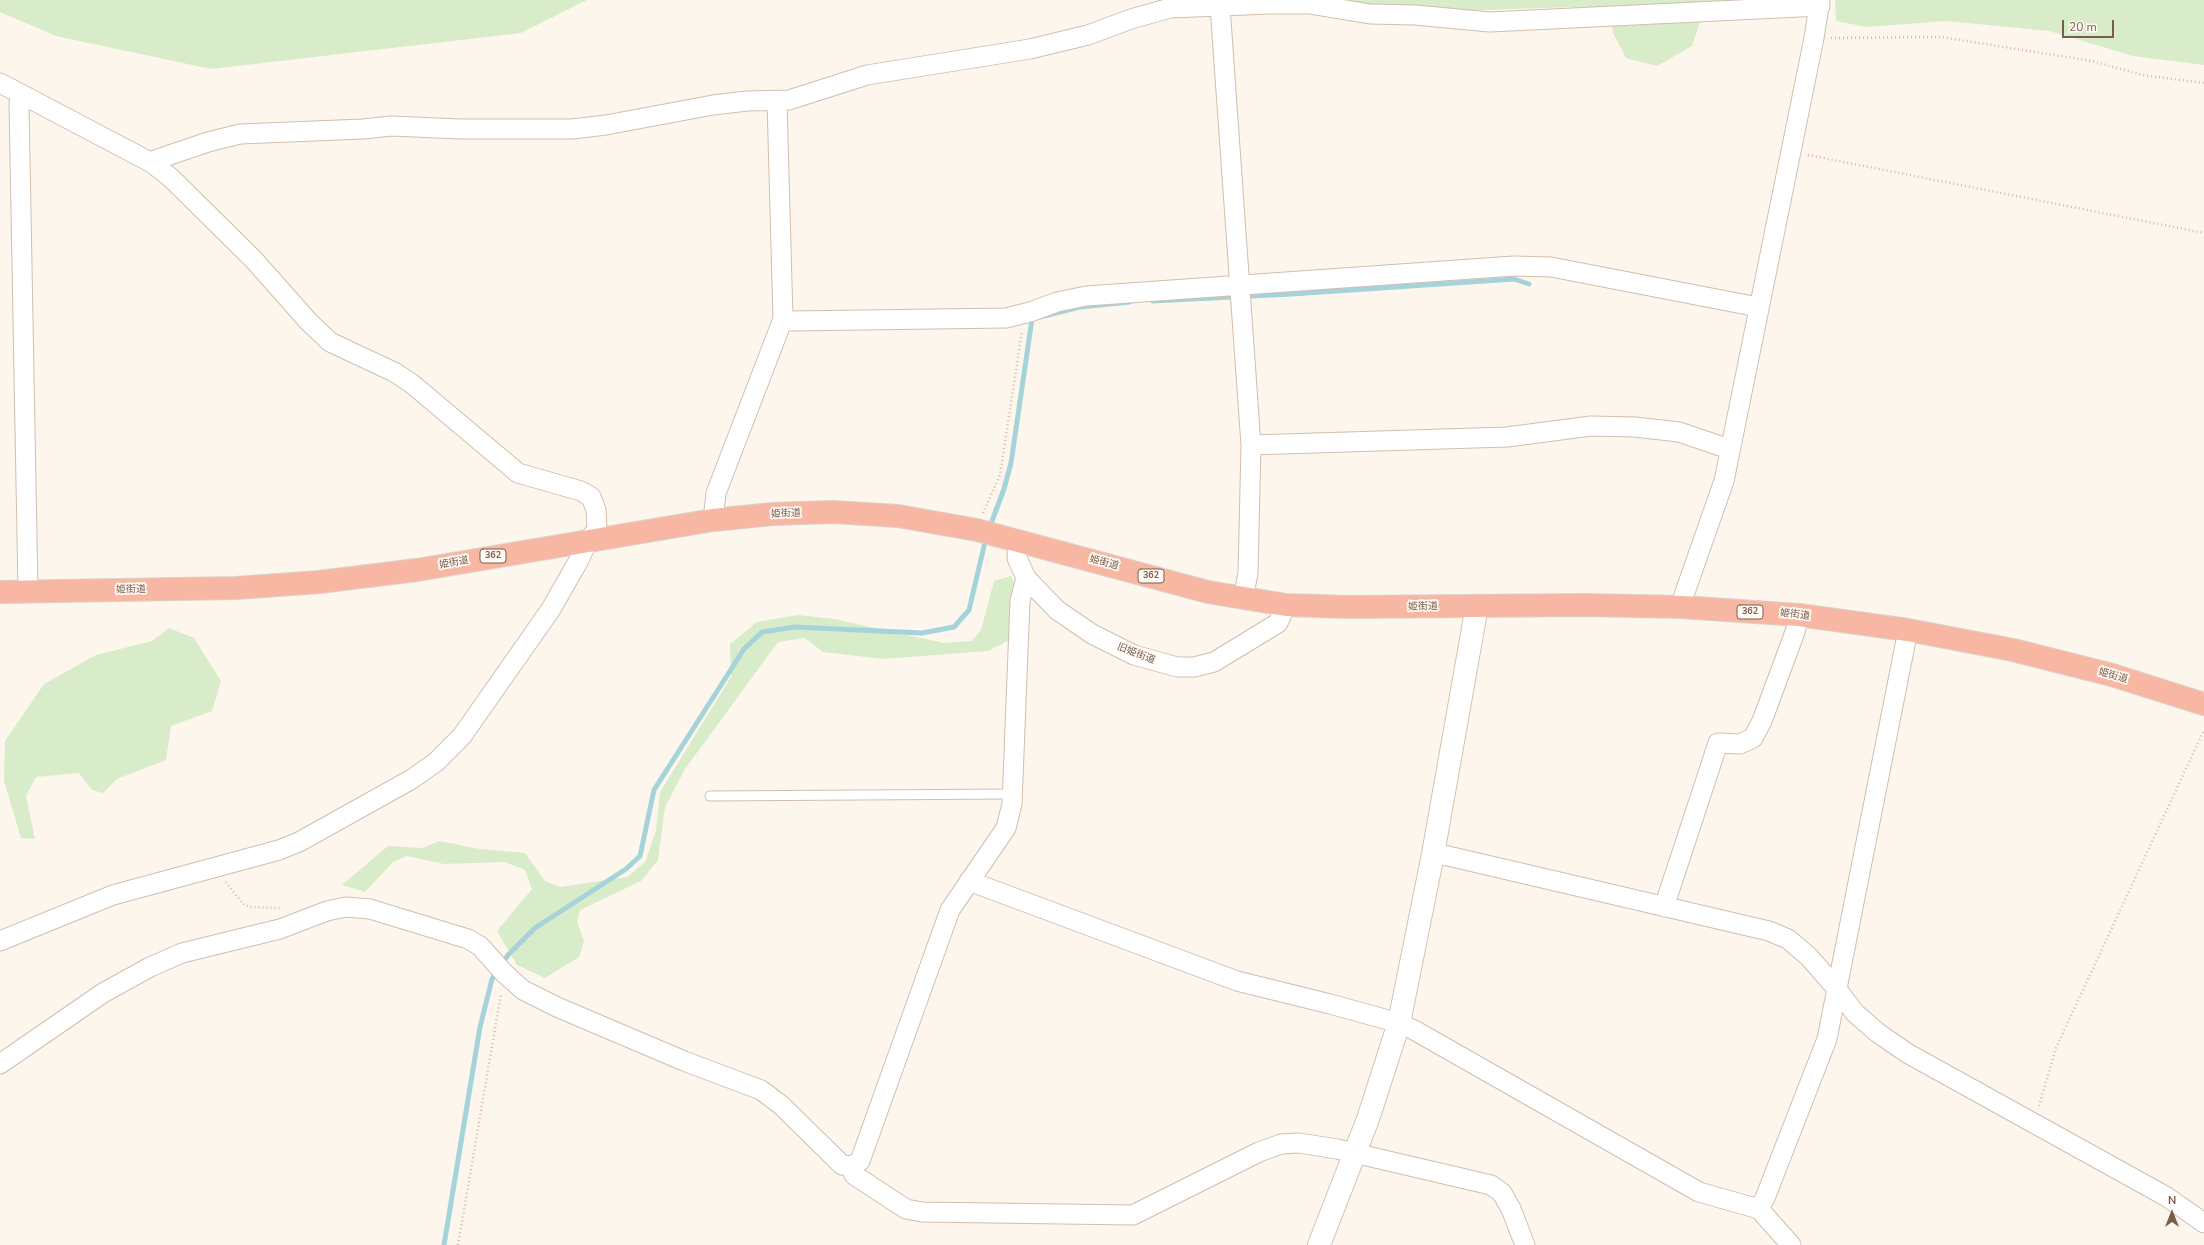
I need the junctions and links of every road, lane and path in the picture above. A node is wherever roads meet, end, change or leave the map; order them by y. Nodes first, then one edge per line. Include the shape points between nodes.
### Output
1 (1820, 3) edge
2 (1220, 6) junction
3 (1814, 38) junction
4 (0, 83) edge
5 (2204, 83) edge
6 (25, 96) junction
7 (777, 100) junction
8 (1790, 152) junction
9 (152, 163) junction
10 (2204, 232) edge
11 (1240, 293) junction
12 (1758, 307) junction
13 (1021, 315) junction
14 (783, 319) junction
15 (1251, 445) junction
16 (1729, 449) junction
17 (713, 520) junction
18 (985, 532) junction
19 (588, 540) junction
20 (1018, 540) junction
21 (1026, 578) junction
22 (28, 591) junction
23 (0, 592) edge
24 (1243, 599) junction
25 (1286, 605) junction
26 (1477, 606) junction
27 (1682, 607) junction
28 (1799, 615) junction
29 (1908, 630) junction
30 (2204, 704) edge
31 (2204, 730) edge
32 (1012, 794) junction
33 (710, 796) dead end
34 (1434, 854) junction
35 (216, 866) junction
36 (969, 881) junction
37 (1664, 907) junction
38 (300, 922) junction
39 (0, 941) edge
40 (507, 975) junction
41 (1837, 989) junction
42 (1399, 1023) junction
43 (0, 1064) edge
44 (2032, 1123) junction
45 (1355, 1153) junction
46 (851, 1166) junction
47 (1759, 1210) junction
48 (2204, 1223) edge
49 (458, 1245) edge
50 (1319, 1245) edge
51 (1525, 1245) edge
52 (1791, 1245) edge

1 - 2 street via 1490,22 1370,14 1309,4
1 - 3 street
2 - 7 street via 1170,8 1131,19 1088,36 1030,49 867,75 789,100
2 - 11 street
3 - 5 path via 1941,37 2092,61 2142,75
3 - 8 street
4 - 6 street
6 - 9 street
6 - 22 street via 19,102
7 - 9 street via 713,105 572,129 391,126 363,130 240,134 208,142
7 - 14 street
8 - 10 path
8 - 12 street
9 - 19 street via 215,221 330,342 412,383 518,473 581,490 591,497 596,510 597,530
11 - 12 street via 1514,266 1551,267
11 - 13 street via 1086,296 1057,302
11 - 15 street
12 - 16 street
13 - 14 street via 1006,318 791,321
13 - 18 path via 1022,330 1000,475 981,518
14 - 17 street via 716,493
15 - 16 street via 1507,437 1591,426 1679,432
15 - 24 street via 1248,573
16 - 27 street via 1724,481
17 - 18 highway, 姫街道 / 362 via 833,512 898,516
17 - 19 highway, 姫街道 / 362
18 - 20 highway, 姫街道 / 362
19 - 22 highway, 姫街道 / 362 via 417,570 319,582 236,588
19 - 35 street via 551,610 462,736 436,762 299,842 279,850
20 - 21 street, 旧姫街道 via 1018,558
20 - 24 highway, 姫街道 / 362 via 1208,592
21 - 25 street, 旧姫街道 via 1057,610 1092,634 1134,655 1177,667 1194,667 1214,662 1278,623
21 - 32 street via 1020,601
22 - 23 highway, 姫街道 / 362
24 - 25 highway, 姫街道 / 362
25 - 26 highway, 姫街道 / 362
26 - 27 highway, 姫街道 / 362
26 - 34 street
27 - 28 highway, 姫街道 / 362
28 - 29 highway, 姫街道 / 362
28 - 37 street via 1795,632 1754,738 1740,744 1718,743
29 - 30 highway, 姫街道 / 362 via 2013,650 2112,675
29 - 41 street
31 - 44 path via 2056,1048
32 - 33 lane
32 - 36 street via 1006,828
34 - 37 street
34 - 42 street
35 - 38 path via 243,904 250,908 290,910
35 - 39 street via 113,895
36 - 42 street via 1237,981
36 - 46 street via 950,910 860,1161
37 - 41 street via 1769,931 1788,939 1809,957
38 - 40 street via 346,908 370,910 468,939 480,946
38 - 43 street via 182,953 150,967 103,993
40 - 46 street via 523,990 557,1007 684,1061 761,1090 781,1105 842,1164
40 - 49 path via 498,1008
41 - 44 street via 1855,1013 1907,1053
41 - 47 street via 1827,1039
42 - 45 street
42 - 47 street via 1699,1192
44 - 48 street via 2160,1193
45 - 46 street via 1298,1143 1281,1144 1259,1152 1152,1208 1133,1215 1116,1216 906,1210 854,1174
45 - 50 street
45 - 51 street via 1491,1185 1505,1198
47 - 52 street

